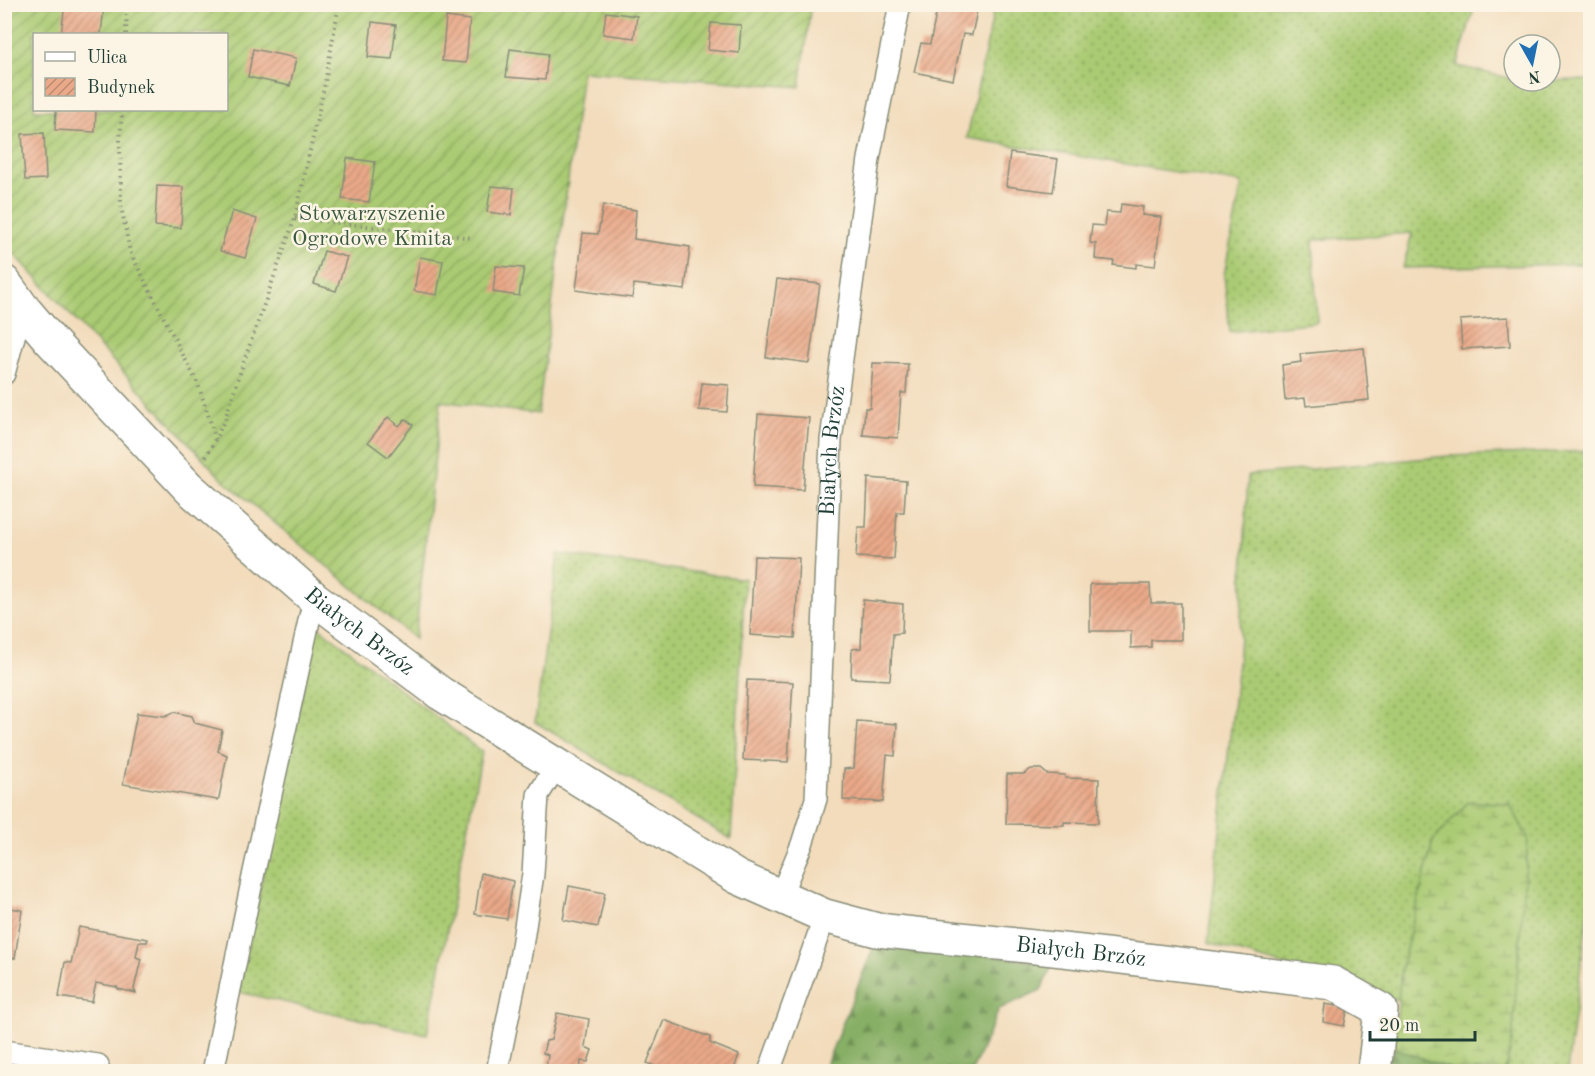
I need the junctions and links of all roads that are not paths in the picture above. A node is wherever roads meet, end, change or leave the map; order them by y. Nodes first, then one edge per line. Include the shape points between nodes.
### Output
1 (900, 4) edge
2 (13, 295) edge
3 (4, 374) edge
4 (314, 598) junction
5 (557, 765) junction
6 (780, 897) junction
7 (825, 916) junction
8 (4, 1051) edge
9 (98, 1065) dead end
10 (213, 1071) edge
11 (497, 1071) edge
12 (769, 1071) edge
13 (1374, 1071) edge

1 - 6 lane, Białych Brzóz via 869,159 831,440 816,799
2 - 3 lane
2 - 4 street, Białych Brzóz via 189,488
4 - 5 street, Białych Brzóz via 440,693
4 - 10 lane
5 - 6 street, Białych Brzóz via 737,877
5 - 11 lane via 538,795 525,931
6 - 7 street, Białych Brzóz
7 - 12 lane
7 - 13 street, Białych Brzóz via 877,930 1333,983 1381,1010
8 - 9 lane

